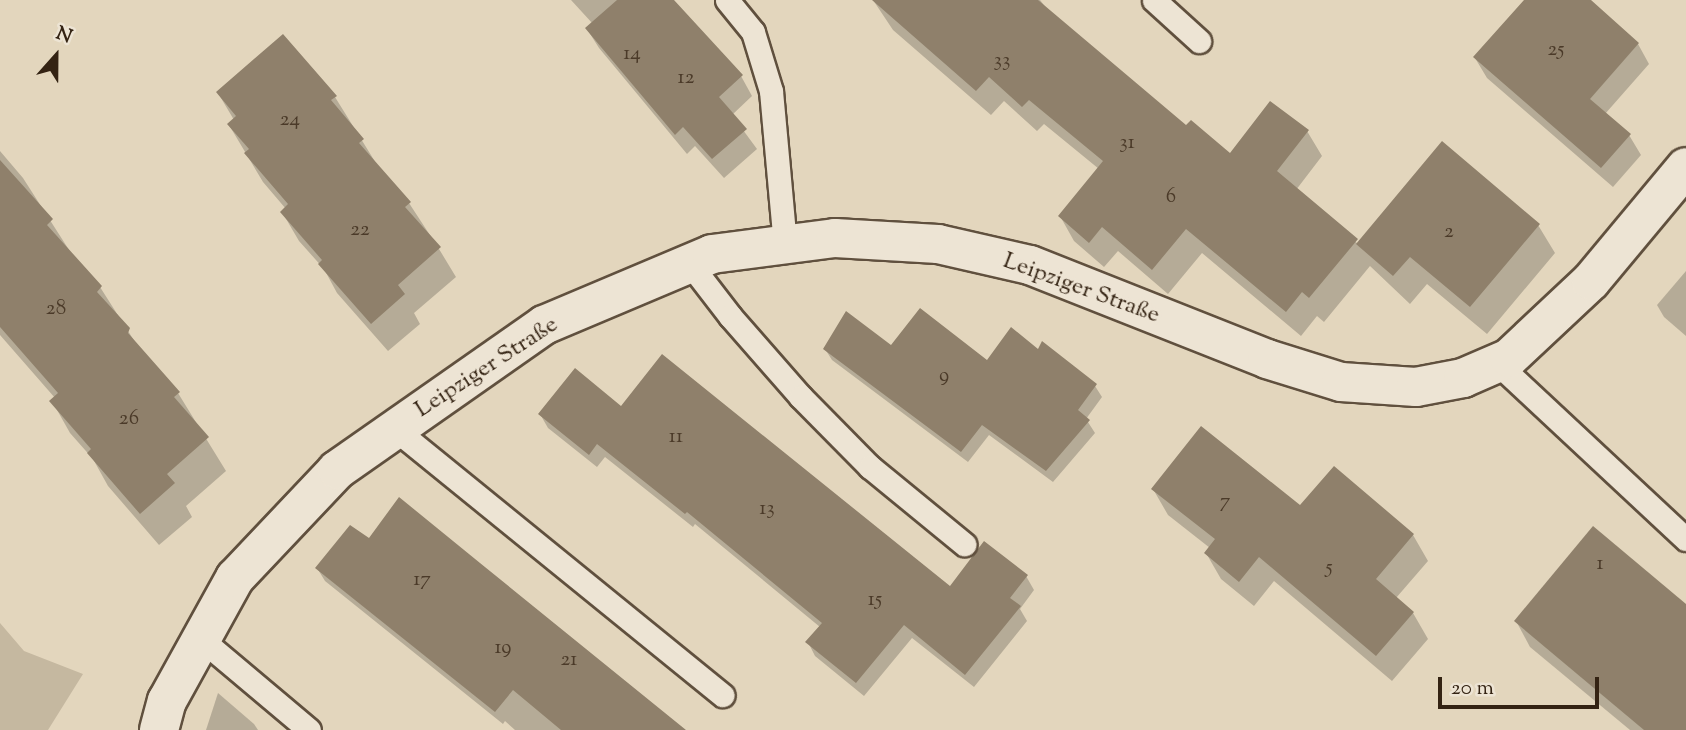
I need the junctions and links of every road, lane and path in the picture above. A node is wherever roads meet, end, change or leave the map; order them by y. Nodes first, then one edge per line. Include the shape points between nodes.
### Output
1 (726, 0) edge
2 (1154, 0) edge
3 (1199, 41) dead end
4 (1686, 167) edge
5 (785, 245) junction
6 (690, 264) junction
7 (1497, 363) junction
8 (395, 429) junction
9 (1686, 539) edge
10 (964, 544) dead end
11 (201, 639) junction
12 (722, 695) dead end
13 (159, 730) edge
14 (309, 730) edge

1 - 5 lane via 753,32 771,91
2 - 3 lane
4 - 7 street, Leipziger Straße via 1591,281 1509,358
5 - 6 street, Leipziger Straße via 712,254
5 - 7 street, Leipziger Straße via 835,238 938,244 1030,265 1267,359 1341,382 1416,387 1463,378
6 - 8 street, Leipziger Straße via 544,325
6 - 10 lane via 801,397 870,467
7 - 9 lane
8 - 11 street, Leipziger Straße via 337,470 235,578
8 - 12 lane
11 - 13 street, Leipziger Straße via 167,701
11 - 14 lane

